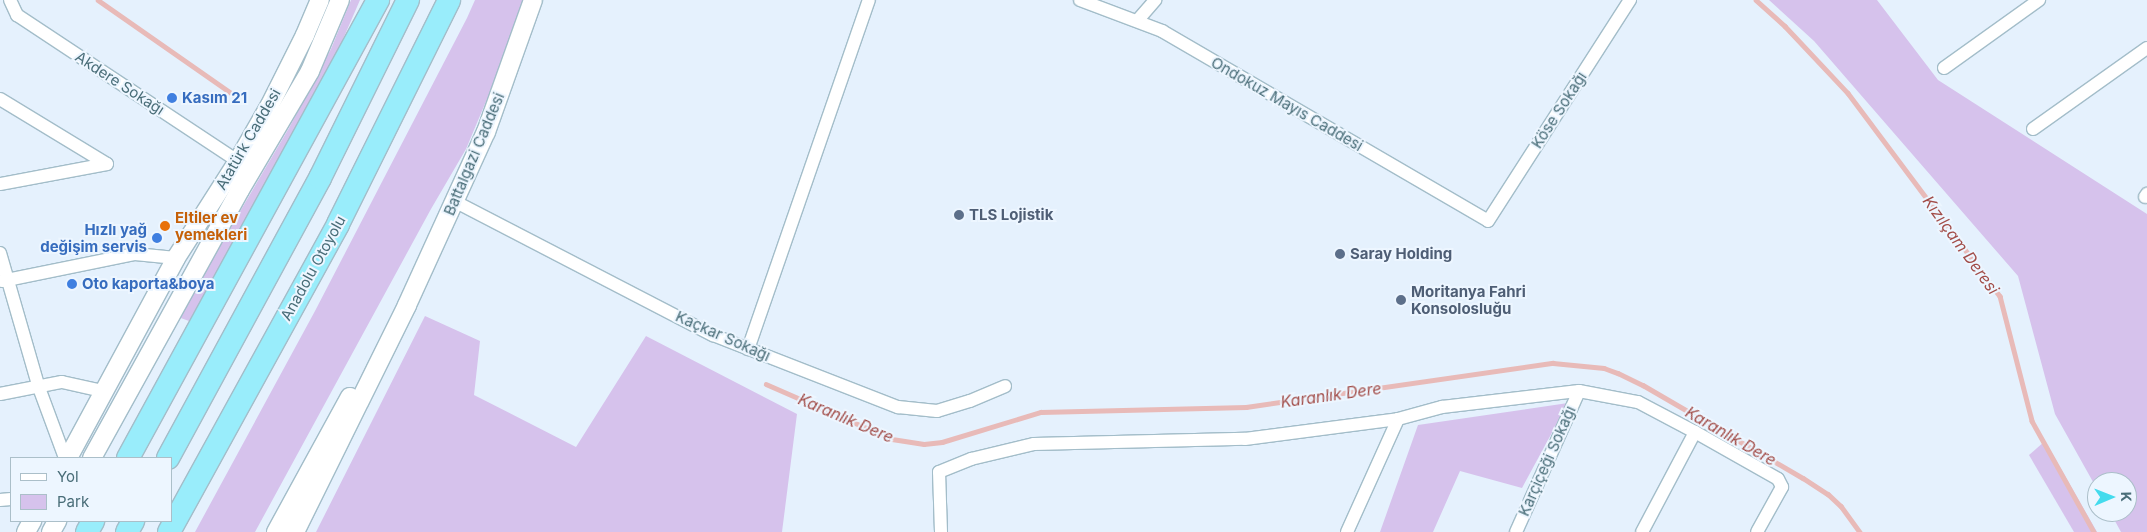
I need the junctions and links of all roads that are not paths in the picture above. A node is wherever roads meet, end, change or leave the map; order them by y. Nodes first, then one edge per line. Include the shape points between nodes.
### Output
1 (10, 0) edge
2 (320, 0) edge
3 (340, 0) edge
4 (378, 0) edge
5 (408, 0) edge
6 (449, 0) edge
7 (533, 0) edge
8 (869, 0) edge
9 (1080, 0) edge
10 (1155, 0) edge
11 (1630, 0) edge
12 (2039, 0) edge
13 (1137, 21) junction
14 (2147, 48) edge
15 (1944, 68) dead end
16 (0, 99) edge
17 (2033, 129) dead end
18 (238, 161) junction
19 (0, 184) edge
20 (454, 201) junction
21 (1488, 221) joint
22 (0, 253) edge
23 (176, 258) junction
24 (4, 281) edge
25 (407, 305) junction
26 (748, 349) junction
27 (38, 385) junction
28 (1005, 386) dead end
29 (103, 391) junction
30 (1579, 391) junction
31 (0, 394) edge
32 (1398, 419) junction
33 (1695, 432) junction
34 (67, 457) edge
35 (68, 457) edge
36 (93, 457) edge
37 (129, 457) edge
38 (169, 457) edge
39 (169, 532) edge
40 (276, 532) edge
41 (295, 532) edge
42 (941, 532) edge
43 (1347, 532) edge
44 (1516, 532) edge
45 (1642, 532) edge
46 (1757, 532) edge

1 - 18 street, Akdere Sokağı via 17,15
2 - 18 main road, Atatürk Caddesi via 281,83
3 - 36 main road, Atatürk Caddesi via 310,71 240,190
4 - 37 highway
5 - 38 highway via 320,178
6 - 39 highway, Anadolu Otoyolu via 338,224
7 - 20 main road, Battalgazi Caddesi via 486,132
8 - 26 street
9 - 13 street, Ondokuz Mayıs Caddesi
10 - 13 street
11 - 21 street, Köse Sokağı
12 - 15 street
13 - 21 street, Ondokuz Mayıs Caddesi via 1162,31
14 - 17 street
16 - 19 street via 107,164
18 - 23 main road, Atatürk Caddesi
20 - 25 main road, Battalgazi Caddesi
20 - 26 street, Kaçkar Sokağı via 713,335
22 - 24 street
23 - 24 street via 135,254
23 - 29 main road, Atatürk Caddesi
24 - 27 street
25 - 40 main road, Battalgazi Caddesi via 342,409
25 - 41 main road, Battalgazi Caddesi
26 - 28 street, Kaçkar Sokağı via 910,410 952,408
27 - 29 street via 62,382
27 - 31 street
27 - 34 street
29 - 35 main road, Atatürk Caddesi
30 - 32 street via 1442,407
30 - 33 street via 1638,402
30 - 44 street, Karçiçeği Sokağı
32 - 42 street via 1245,439 1034,444 971,459 939,472
32 - 43 street
33 - 45 street
33 - 46 street via 1778,479 1782,487

